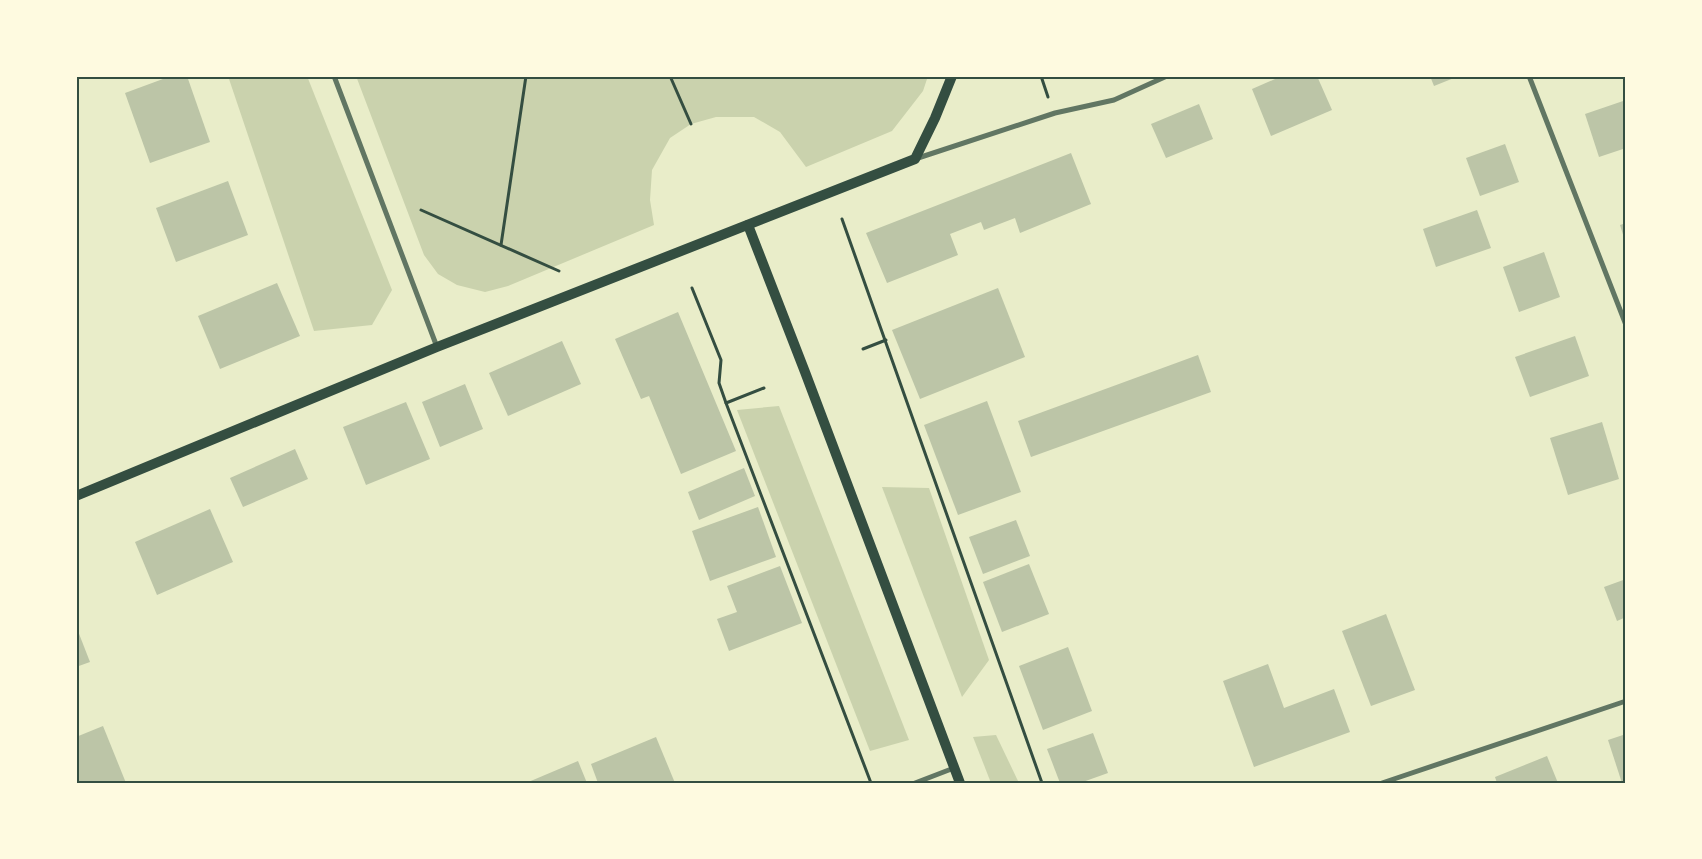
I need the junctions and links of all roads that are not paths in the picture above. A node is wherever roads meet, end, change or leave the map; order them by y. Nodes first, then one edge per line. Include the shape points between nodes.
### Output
1 (334, 76) edge
2 (952, 76) edge
3 (1167, 76) edge
4 (1530, 76) edge
5 (915, 160) junction
6 (748, 225) junction
7 (1626, 325) edge
8 (437, 347) junction
9 (76, 496) edge
10 (1626, 701) edge
11 (954, 768) junction
12 (915, 783) edge
13 (960, 783) edge
14 (1382, 783) edge

1 - 8 street
2 - 5 main road
3 - 5 street via 1114,100 1054,114
4 - 7 street
5 - 6 main road
6 - 8 main road
6 - 11 main road
8 - 9 main road
10 - 14 street
11 - 12 street
11 - 13 main road

